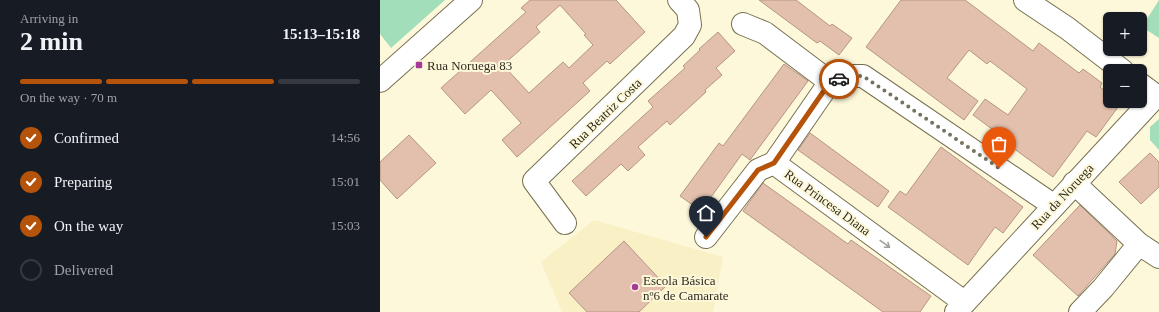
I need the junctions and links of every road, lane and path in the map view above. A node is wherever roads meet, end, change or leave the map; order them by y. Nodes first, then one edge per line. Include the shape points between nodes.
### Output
1 (471, 0) edge
2 (679, 0) edge
3 (1024, 0) edge
4 (743, 24) dead end
5 (1114, 64) edge
6 (380, 81) edge
7 (830, 82) junction
8 (1152, 93) edge
9 (774, 163) junction
10 (1074, 183) junction
11 (1053, 206) junction
12 (565, 223) dead end
13 (706, 237) dead end
14 (1139, 244) junction
15 (1159, 257) edge
16 (960, 307) edge
17 (1080, 312) edge

1 - 6 street
2 - 12 street, Rua Beatriz Costa via 688,10 690,25 684,36 534,181
3 - 5 street via 1067,28
4 - 7 street via 765,33
7 - 9 street
7 - 11 street via 847,76 863,76
8 - 10 street, Rua da Noruega
9 - 13 street, Rua Princesa Diana via 758,170
9 -> 16 street, Rua Princesa Diana
10 - 11 street, Rua da Noruega
10 - 14 street
11 - 16 street, Rua da Noruega
14 - 15 street
14 - 17 street

